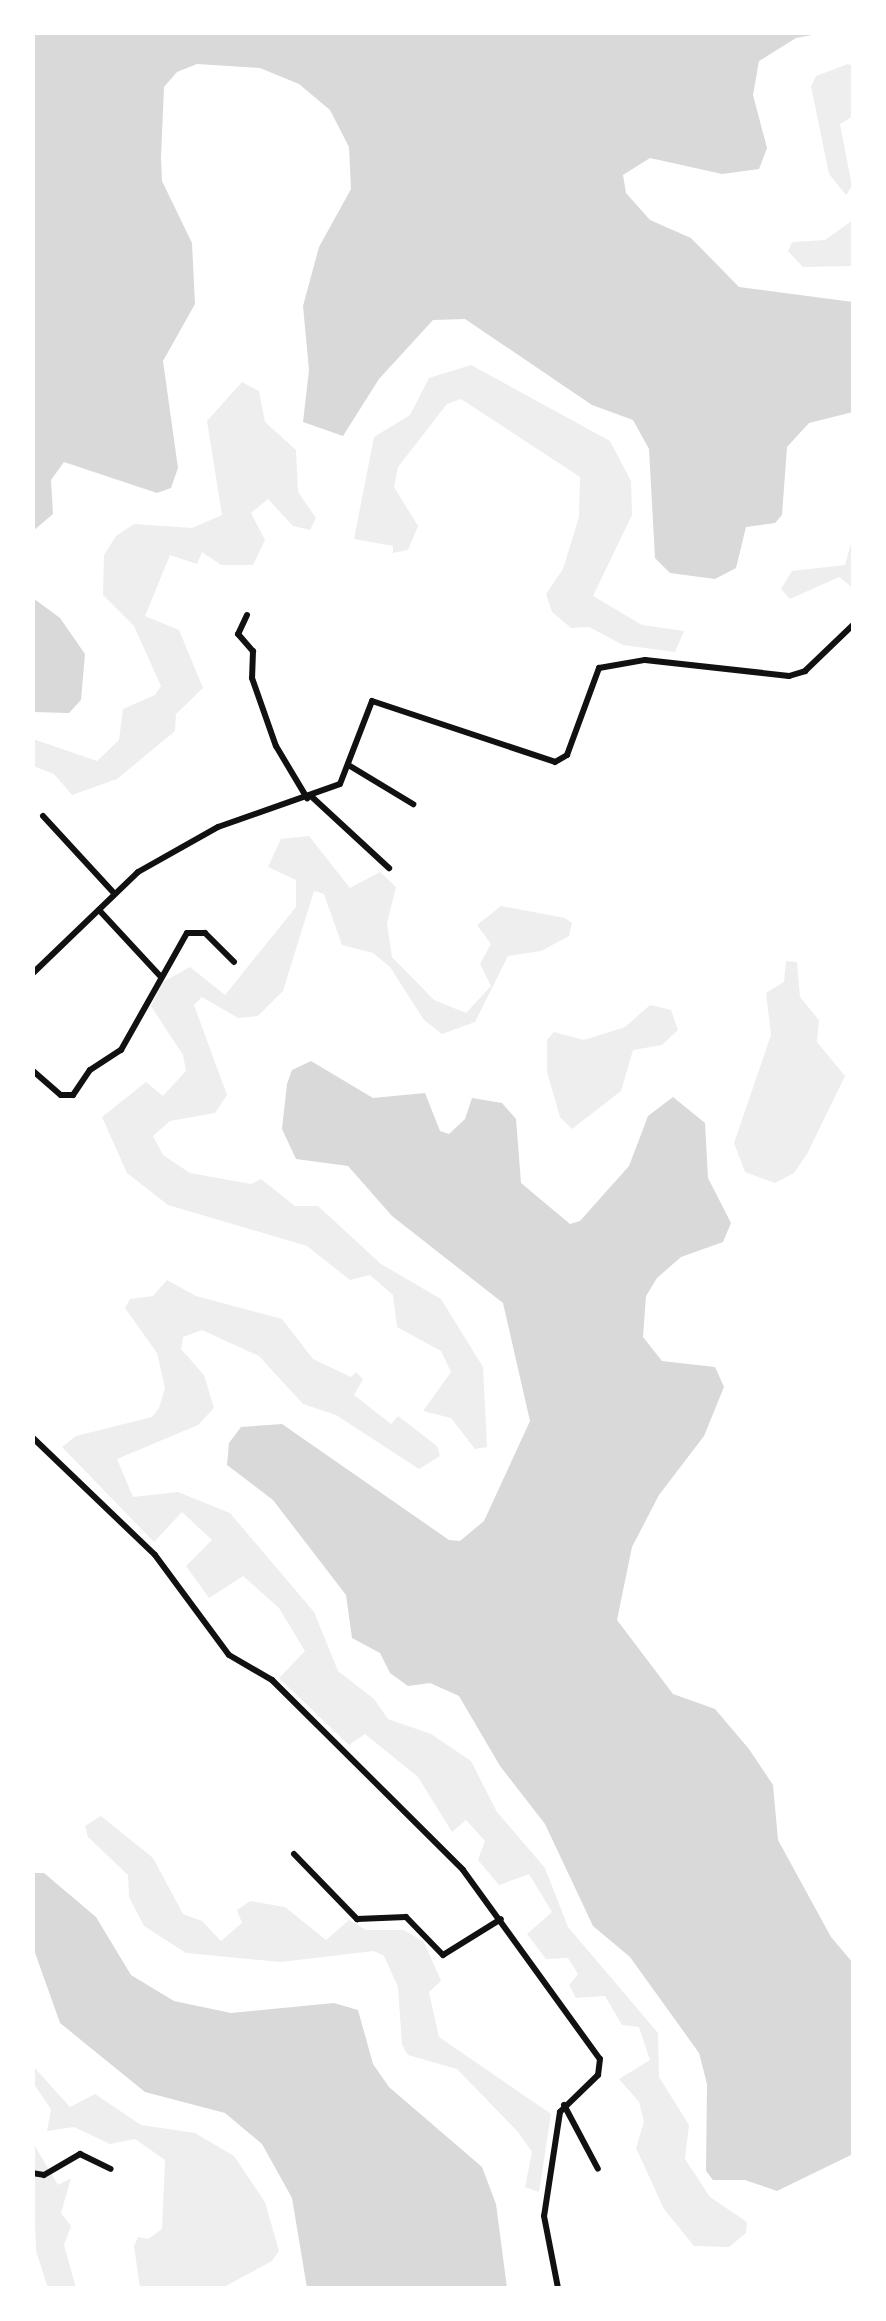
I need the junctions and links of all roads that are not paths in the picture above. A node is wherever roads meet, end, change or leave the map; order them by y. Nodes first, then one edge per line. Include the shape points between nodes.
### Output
1 (246, 615) dead end
2 (853, 624) edge
3 (350, 766) junction
4 (310, 797) junction
5 (413, 804) dead end
6 (43, 816) dead end
7 (388, 868) dead end
8 (113, 892) junction
9 (99, 910) junction
10 (234, 962) dead end
11 (32, 974) edge
12 (161, 977) junction
13 (32, 1070) edge
14 (32, 1438) edge
15 (39, 1446) junction
16 (32, 1454) edge
17 (294, 1854) dead end
18 (501, 1918) junction
19 (564, 2105) junction
20 (598, 2169) dead end
21 (111, 2170) dead end
22 (32, 2174) edge
23 (558, 2288) edge

1 - 4 street via 238,634 254,651 252,678 276,746
2 - 3 street via 804,671 789,676 646,660 608,664 594,676 567,756 555,762 375,700 360,718
3 - 4 street via 340,784
3 - 5 street
4 - 7 street
4 - 8 street via 218,827
6 - 8 street
8 - 9 street
9 - 11 street
9 - 12 street
10 - 12 street via 204,932 193,931
12 - 13 street via 122,1050 90,1070 74,1095 62,1095
14 - 15 street
15 - 16 street
15 - 18 street via 155,1555 228,1655 272,1680 443,1849
17 - 18 street via 357,1919 406,1917 443,1955
18 - 19 street via 600,2059 598,2074
19 - 20 street
19 - 23 street via 544,2216
21 - 22 street via 80,2154 44,2175

